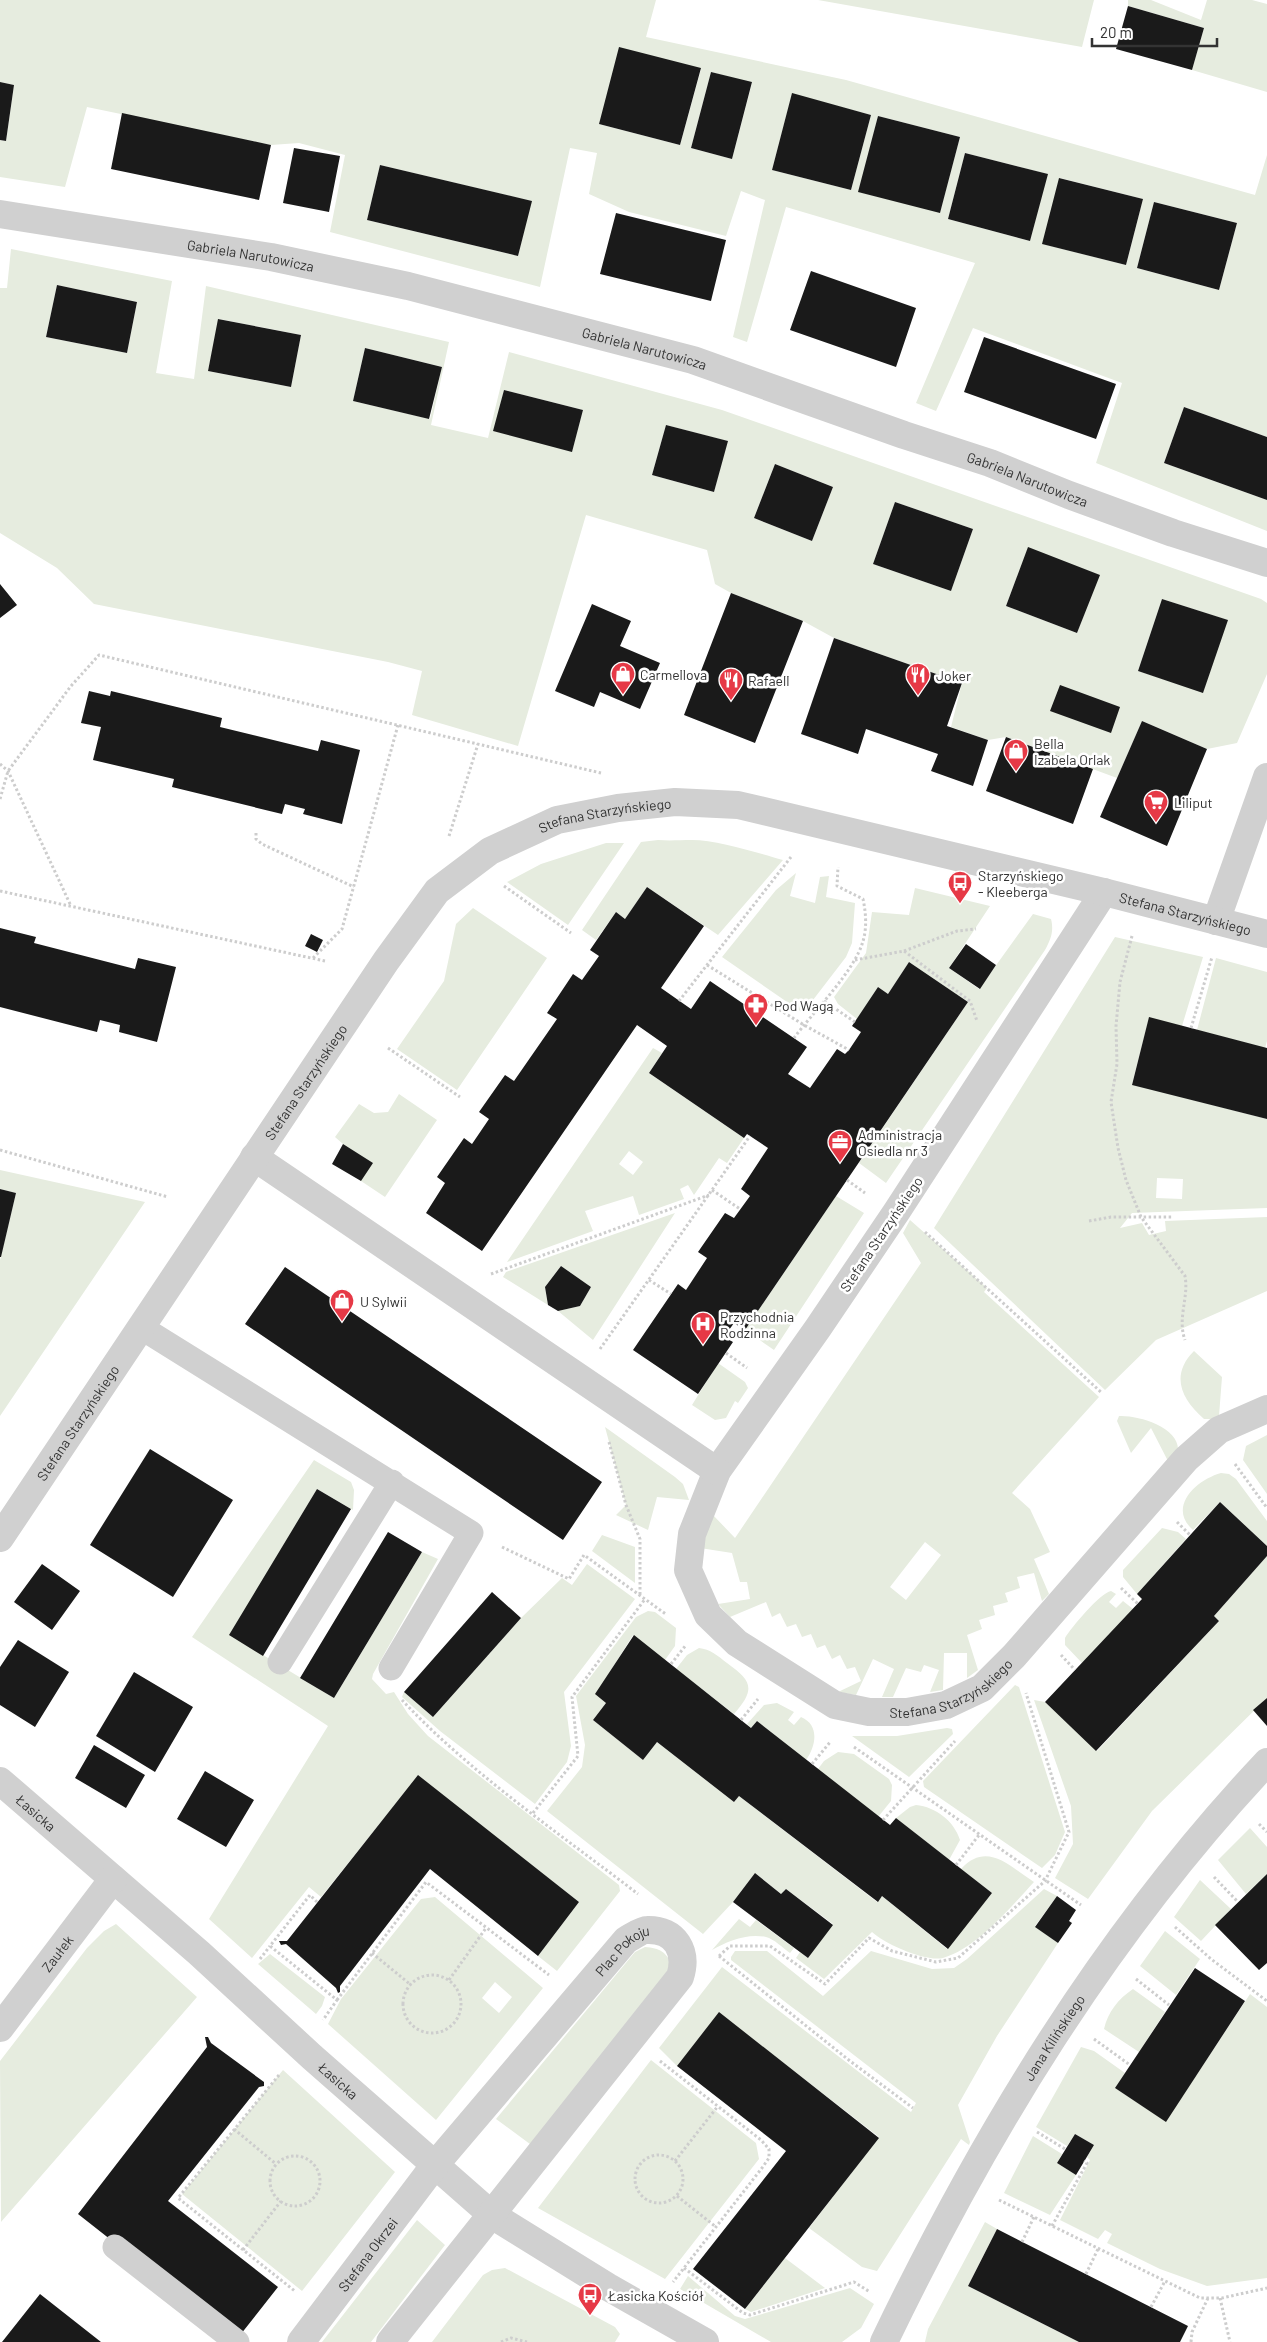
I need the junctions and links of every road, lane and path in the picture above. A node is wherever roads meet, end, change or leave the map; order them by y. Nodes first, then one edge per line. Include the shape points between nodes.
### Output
1 (0, 214) edge
2 (1267, 563) edge
3 (398, 725) junction
4 (478, 744) junction
5 (0, 764) edge
6 (8, 771) junction
7 (608, 774) dead end
8 (1267, 777) edge
9 (0, 799) edge
10 (256, 833) dead end
11 (448, 837) dead end
12 (791, 857) dead end
13 (838, 866) dead end
14 (503, 886) dead end
15 (354, 887) junction
16 (0, 891) edge
17 (1104, 892) junction
18 (71, 906) junction
19 (1216, 921) junction
20 (976, 929) dead end
21 (1133, 932) dead end
22 (571, 933) dead end
23 (1267, 934) edge
24 (1214, 950) dead end
25 (904, 951) junction
26 (313, 958) junction
27 (854, 960) junction
28 (325, 961) dead end
29 (707, 964) junction
30 (679, 1001) dead end
31 (824, 1001) junction
32 (855, 1022) dead end
33 (804, 1025) junction
34 (980, 1028) dead end
35 (1191, 1028) dead end
36 (794, 1038) dead end
37 (388, 1048) dead end
38 (849, 1050) dead end
39 (460, 1097) dead end
40 (750, 1136) dead end
41 (0, 1150) edge
42 (254, 1157) junction
43 (712, 1190) junction
44 (709, 1195) junction
45 (168, 1198) dead end
46 (740, 1209) dead end
47 (1141, 1217) junction
48 (1172, 1217) dead end
49 (1089, 1221) dead end
50 (934, 1238) dead end
51 (491, 1275) dead end
52 (649, 1280) junction
53 (671, 1294) dead end
54 (142, 1328) junction
55 (1185, 1340) dead end
56 (600, 1349) dead end
57 (1102, 1393) dead end
58 (1267, 1409) edge
59 (608, 1436) dead end
60 (1233, 1461) dead end
61 (716, 1471) junction
62 (392, 1482) junction
63 (1267, 1508) edge
64 (471, 1533) junction
65 (0, 1538) edge
66 (640, 1596) junction
67 (645, 1599) junction
68 (673, 1619) dead end
69 (688, 1642) dead end
70 (280, 1662) dead end
71 (670, 1664) dead end
72 (391, 1668) joint
73 (1026, 1692) dead end
74 (763, 1693) dead end
75 (741, 1720) dead end
76 (836, 1734) dead end
77 (957, 1739) dead end
78 (852, 1745) dead end
79 (1267, 1762) edge
80 (812, 1764) dead end
81 (0, 1781) edge
82 (912, 1788) junction
83 (533, 1814) junction
84 (883, 1820) dead end
85 (979, 1835) junction
86 (956, 1865) dead end
87 (1211, 1874) dead end
88 (113, 1879) junction
89 (1045, 1881) junction
90 (643, 1898) dead end
91 (317, 1902) dead end
92 (1238, 1902) dead end
93 (1081, 1905) dead end
94 (1170, 1922) dead end
95 (486, 1928) junction
96 (270, 1946) junction
97 (682, 1950) junction
98 (372, 1953) junction
99 (719, 1956) junction
100 (260, 1960) dead end
101 (1133, 1977) dead end
102 (448, 1980) junction
103 (555, 1980) dead end
104 (411, 1985) junction
105 (336, 2000) junction
106 (1267, 2001) edge
107 (1170, 2005) dead end
108 (320, 2025) dead end
109 (0, 2028) edge
110 (1093, 2038) dead end
111 (653, 2056) dead end
112 (1130, 2065) dead end
113 (283, 2070) dead end
114 (718, 2106) junction
115 (913, 2108) dead end
116 (1030, 2127) dead end
117 (234, 2130) junction
118 (1065, 2149) dead end
119 (675, 2161) junction
120 (1084, 2161) dead end
121 (276, 2164) junction
122 (434, 2166) junction
123 (677, 2196) junction
124 (994, 2197) dead end
125 (281, 2202) junction
126 (492, 2215) junction
127 (1034, 2217) junction
128 (1052, 2226) junction
129 (716, 2227) junction
130 (1022, 2242) dead end
131 (115, 2247) dead end
132 (1098, 2249) junction
133 (244, 2250) junction
134 (684, 2268) junction
135 (1086, 2274) dead end
136 (1165, 2281) junction
137 (670, 2286) dead end
138 (1267, 2288) edge
139 (298, 2294) dead end
140 (875, 2295) dead end
141 (1208, 2298) junction
142 (1220, 2298) junction
143 (1151, 2307) dead end
144 (237, 2342) edge
145 (300, 2342) edge
146 (390, 2342) edge
147 (501, 2342) edge
148 (527, 2342) edge
149 (705, 2342) edge
150 (884, 2342) edge
151 (1191, 2342) edge
152 (1230, 2342) edge

1 - 2 street, Gabriela Narutowicza via 270,257 353,274 474,302 693,360 990,463 1174,533
3 - 4 path
3 - 6 path via 99,655 71,686
3 - 15 path
4 - 7 path
4 - 11 path
5 - 6 path
6 - 9 path
6 - 18 path
8 - 19 street
10 - 15 path via 256,839 262,844
12 - 29 path
13 - 27 path via 837,886 863,899 866,913 863,942
14 - 22 path
15 - 26 path via 342,929
16 - 18 path
17 - 19 street, Stefana Starzyńskiego
17 - 42 street, Stefana Starzyńskiego via 738,805 675,802 618,808 557,820 490,851 437,891
17 - 61 street, Stefana Starzyńskiego via 897,1211
18 - 26 path
19 - 23 street, Stefana Starzyńskiego
20 - 25 path via 957,931
21 - 47 path via 1120,982 1117,1064 1111,1102 1126,1180
24 - 35 path
25 - 27 path
25 - 34 path via 970,1001
26 - 28 path
27 - 31 path
29 - 30 path
29 - 33 path
31 - 32 path
31 - 33 path
33 - 36 path
33 - 38 path
37 - 39 path
40 - 43 path
41 - 45 path
42 - 54 street, Stefana Starzyńskiego
42 - 61 street
43 - 44 path
43 - 46 path
44 - 51 path
44 - 52 path
47 - 48 path
47 - 49 path
47 - 55 path via 1185,1276 1181,1331
50 - 57 path
52 - 53 path
52 - 56 path
54 - 62 lane
54 - 65 street, Stefana Starzyńskiego
58 - 61 street, Stefana Starzyńskiego via 1219,1430 1186,1459 1036,1633 982,1688 946,1705 907,1712 869,1712 835,1705 737,1643 708,1615 688,1570 692,1534
59 - 66 path via 626,1505 640,1539
60 - 63 path
62 - 64 lane
62 - 70 lane
64 - 66 path via 569,1578 584,1555
64 - 72 lane
66 - 67 path
67 - 68 path
67 - 83 path via 572,1697 578,1756
69 - 71 path
72 - 83 path via 391,1677 402,1700 430,1731
73 - 89 path via 1069,1832
74 - 75 path
76 - 80 path
77 - 82 path
78 - 82 path
79 - 150 street, Jana Kilińskiego via 1224,1807 1166,1878 1082,1991 1002,2120
81 - 88 street, Łasicka
82 - 84 path
82 - 85 path
83 - 90 path
85 - 86 path
85 - 89 path
87 - 92 path
88 - 109 street, Zaułek
88 - 122 street, Łasicka
89 - 93 path
89 - 99 path via 958,1958 936,1962 892,1951 869,1938 825,1984 770,1946 730,1946
91 - 96 path via 310,1895
94 - 106 path via 1211,1959
95 - 98 path via 426,1882
95 - 102 path
95 - 103 path
96 - 100 path
96 - 105 path
97 - 99 path via 687,1932
97 - 122 street, Plac Pokoju via 668,1934 646,1930 626,1940
97 - 126 street via 684,1964 680,1977
98 - 104 path
98 - 105 path
99 - 115 path
101 - 107 path
102 - 104 path via 425,1976
102 - 104 path via 460,1996 459,2016 445,2030 435,2033 416,2028 409,2022 403,2003
105 - 108 path
110 - 112 path
111 - 114 path
113 - 117 path
114 - 119 path
114 - 129 path via 769,2149 762,2168
116 - 118 path
117 - 121 path
117 - 133 path via 178,2198
119 - 123 path via 683,2176
119 - 123 path via 664,2156 648,2158 637,2170 636,2179 641,2194 654,2203 670,2201
120 - 128 path via 1087,2163
121 - 125 path via 271,2188
121 - 125 path via 291,2156 299,2156 313,2163 320,2178 316,2194 304,2204 297,2206
122 - 126 street, Łasicka
122 - 145 street, Stefana Okrzei
123 - 129 path
124 - 127 path
125 - 133 path
126 - 146 street
126 - 149 street, Łasicka
127 - 128 path
127 - 130 path
128 - 132 path
129 - 134 path
131 - 144 lane
132 - 135 path
132 - 136 path
133 - 139 path
134 - 137 path
134 - 140 path via 742,2313 750,2315 854,2282
136 - 141 path via 1200,2298
136 - 143 path
138 - 142 path
141 - 142 path
141 - 151 path via 1192,2332
142 - 152 path
147 - 148 path via 511,2338

